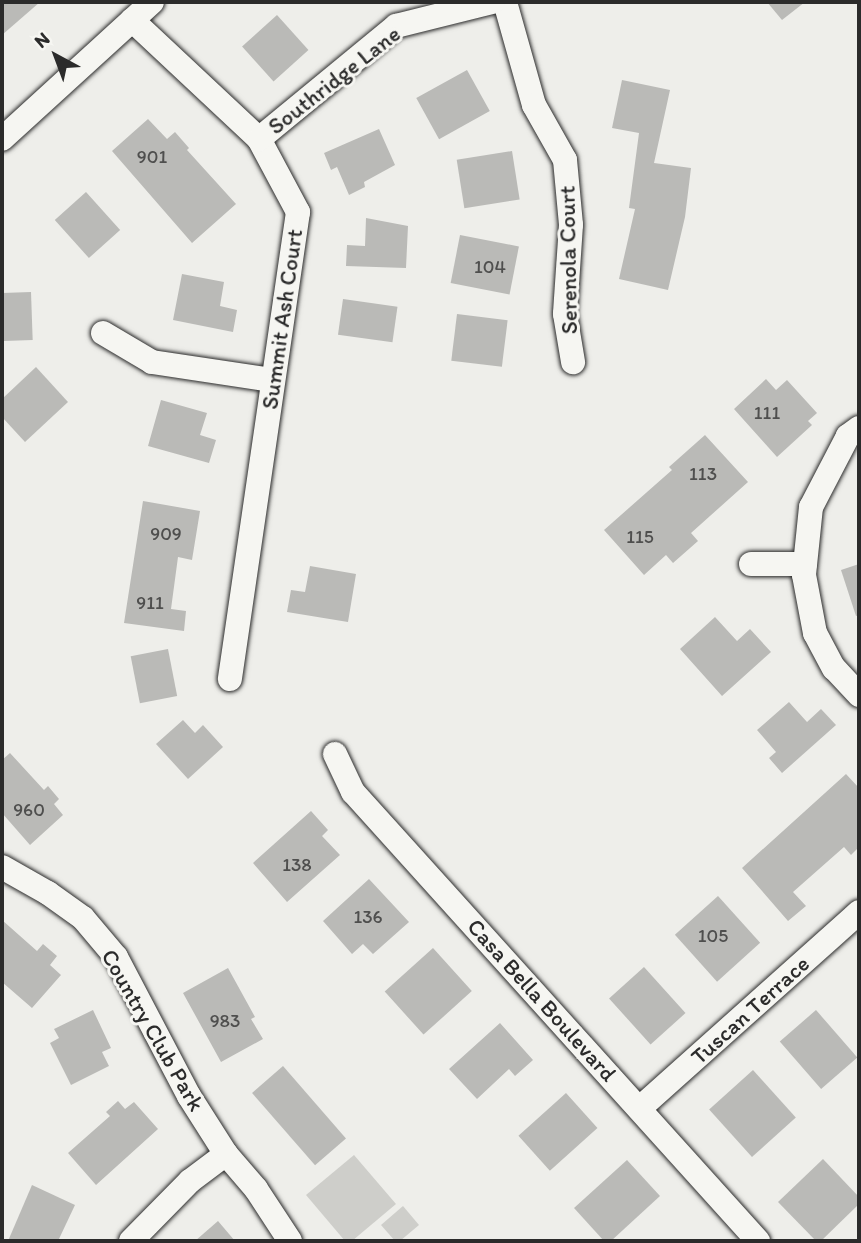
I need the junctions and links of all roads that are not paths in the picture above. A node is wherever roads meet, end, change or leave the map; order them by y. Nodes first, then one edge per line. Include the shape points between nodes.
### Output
1 (152, 2) edge
2 (492, 2) edge
3 (505, 2) edge
4 (132, 20) junction
5 (2, 139) edge
6 (259, 139) junction
7 (103, 333) dead end
8 (573, 362) dead end
9 (273, 380) junction
10 (859, 428) edge
11 (751, 564) dead end
12 (805, 564) junction
13 (230, 679) dead end
14 (859, 695) edge
15 (335, 754) dead end
16 (2, 867) edge
17 (859, 912) edge
18 (640, 1108) junction
19 (226, 1154) junction
20 (131, 1241) edge
21 (290, 1241) edge
22 (758, 1241) edge

1 - 4 street
2 - 6 street, Southridge Lane via 396,26
3 - 8 street, Serenola Court via 534,105 565,160 571,225 565,314
4 - 5 street
4 - 6 street, Summit Ash Court
6 - 9 street, Summit Ash Court via 298,212
7 - 9 street via 152,362
9 - 13 street, Summit Ash Court
10 - 12 street via 848,436 811,507
11 - 12 street
12 - 14 street via 815,632 834,668
15 - 18 street, Casa Bella Boulevard via 352,792
16 - 19 street, Country Club Park via 83,918 116,957 189,1096
17 - 18 street, Tuscan Terrace
18 - 22 street, Casa Bella Boulevard
19 - 20 street via 190,1181
19 - 21 street, Country Club Park

